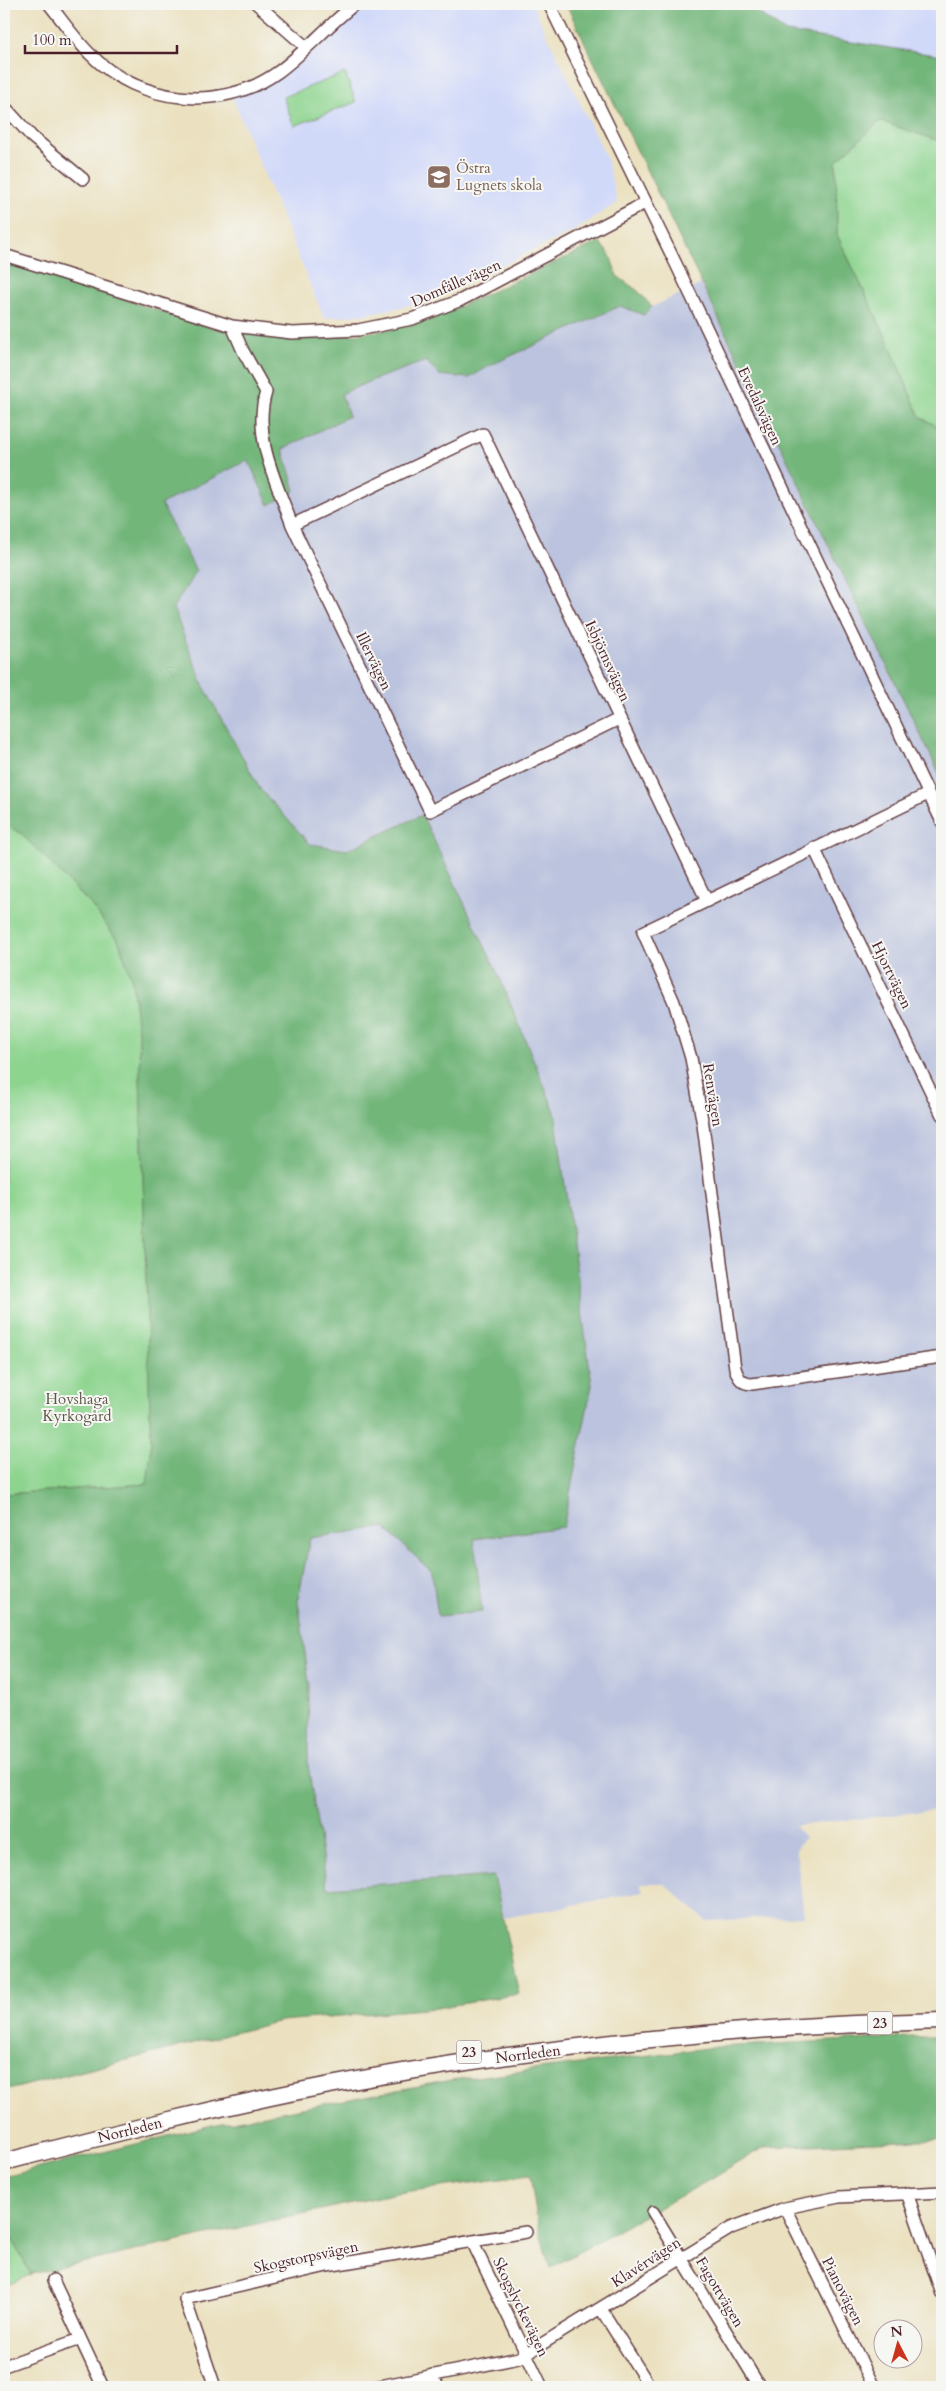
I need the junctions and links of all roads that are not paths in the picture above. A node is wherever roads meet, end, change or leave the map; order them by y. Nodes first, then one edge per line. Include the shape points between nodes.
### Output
1 (49, 4) edge
2 (257, 4) edge
3 (355, 4) edge
4 (549, 4) edge
5 (306, 47) junction
6 (4, 106) edge
7 (83, 179) dead end
8 (645, 203) junction
9 (4, 255) edge
10 (232, 326) junction
11 (292, 525) junction
12 (619, 719) junction
13 (928, 794) junction
14 (942, 822) edge
15 (814, 848) junction
16 (707, 901) junction
17 (942, 1115) edge
18 (942, 1357) edge
19 (942, 2011) edge
20 (942, 2021) edge
21 (4, 2152) edge
22 (4, 2162) edge
23 (942, 2192) edge
24 (908, 2193) junction
25 (785, 2208) junction
26 (653, 2212) dead end
27 (526, 2232) dead end
28 (472, 2241) junction
29 (681, 2257) junction
30 (52, 2280) dead end
31 (942, 2294) edge
32 (601, 2309) junction
33 (80, 2339) junction
34 (527, 2354) junction
35 (4, 2366) edge
36 (432, 2375) junction
37 (103, 2387) edge
38 (215, 2387) edge
39 (375, 2387) edge
40 (438, 2387) edge
41 (542, 2387) edge
42 (650, 2387) edge
43 (760, 2387) edge
44 (874, 2387) edge

1 - 5 street via 90,54 109,68 142,88 182,98 212,97 249,88 277,72
2 - 5 street
3 - 5 street
4 - 8 street, Evedalsvägen
6 - 7 street via 32,137
8 - 10 street, Domfällevägen via 461,300 412,319 324,333
8 - 13 street, Evedalsvägen
9 - 10 street, Domfällevägen
10 - 11 street via 266,392 260,408 264,447
11 - 12 street, Isbjörnsvägen via 483,434
11 - 12 street, Illervägen via 430,811
12 - 16 street, Isbjörnsvägen
13 - 14 street, Evedalsvägen
13 - 15 street, Renvägen
15 - 16 street, Renvägen
15 - 17 street, Hjortvägen
16 - 18 street, Renvägen via 643,932 674,1002 691,1058 703,1126 734,1368 738,1377 742,1382 752,1384
19 - 21 highway, Norrleden / 23 via 791,2017 678,2026 481,2050 248,2092
20 - 22 highway, Norrleden / 23 via 680,2036 482,2060 259,2100
23 - 24 street, Klavérvägen
24 - 25 street, Klavérvägen via 838,2197
24 - 31 street
25 - 29 street, Klavérvägen via 731,2228
25 - 44 street, Pianovägen
26 - 29 street, Fagottvägen
27 - 28 street, Skogstorpsvägen
28 - 34 street, Skogslyckevägen
28 - 38 street, Skogstorpsvägen via 327,2266 185,2299
29 - 32 street, Klavérvägen
29 - 43 street, Fagottvägen
30 - 33 street
32 - 34 street, Klavérvägen
32 - 42 street
33 - 35 street
33 - 37 street
34 - 36 street, Klavérvägen
34 - 41 street, Skogslyckevägen
36 - 39 street, Klavérvägen
36 - 40 street

